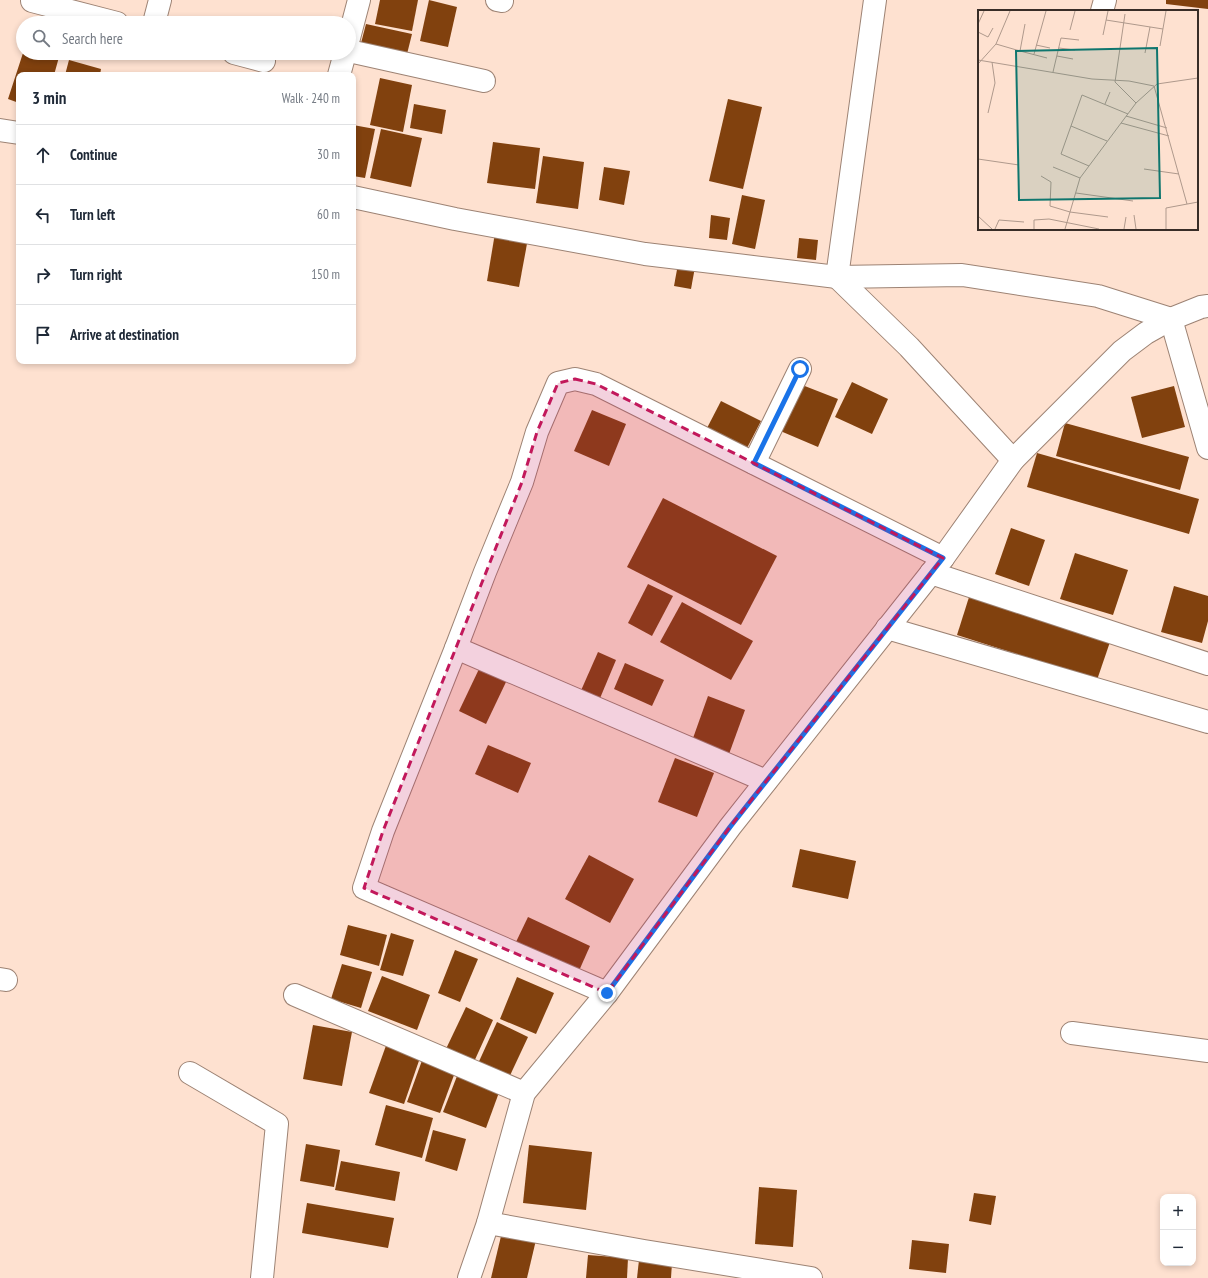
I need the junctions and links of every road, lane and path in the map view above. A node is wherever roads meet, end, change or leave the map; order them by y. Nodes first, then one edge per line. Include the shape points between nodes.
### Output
1 (31, 0) edge
2 (160, 0) edge
3 (359, 0) edge
4 (875, 0) edge
5 (1105, 0) edge
6 (1102, 10) edge
7 (91, 16) edge
8 (156, 16) edge
9 (355, 16) edge
10 (356, 53) edge
11 (260, 60) edge
12 (343, 60) edge
13 (264, 61) dead end
14 (340, 72) edge
15 (484, 81) dead end
16 (0, 130) edge
17 (16, 133) edge
18 (356, 198) edge
19 (837, 276) junction
20 (1208, 306) edge
21 (1171, 319) junction
22 (800, 369) dead end
23 (1208, 448) edge
24 (1013, 460) junction
25 (754, 463) junction
26 (937, 565) junction
27 (888, 628) junction
28 (456, 648) junction
29 (1208, 664) edge
30 (1208, 722) edge
31 (766, 781) junction
32 (607, 993) junction
33 (295, 995) dead end
34 (1072, 1033) dead end
35 (1208, 1051) edge
36 (190, 1073) dead end
37 (524, 1093) junction
38 (488, 1222) junction
39 (262, 1278) edge
40 (469, 1278) edge
41 (810, 1278) edge

1 - 7 street
2 - 8 street
3 - 9 street
4 - 19 street
5 - 6 street
10 - 15 street
11 - 13 street
12 - 14 street
16 - 17 street
18 - 19 street via 455,219 645,254
19 - 21 street via 962,275 1098,296
19 - 24 street via 909,347
20 - 21 street
21 - 23 street
21 - 24 street via 1146,333 1122,352
22 - 25 street
24 - 26 street
25 - 26 street
25 - 28 street via 596,384 575,379 558,383
26 - 27 street
26 - 29 street
27 - 30 street
27 - 31 street
28 - 31 street
28 - 32 street via 383,831 364,888
31 - 32 street
32 - 37 street
33 - 37 street
34 - 35 street
36 - 39 street via 278,1124
37 - 38 street
38 - 40 street
38 - 41 street

